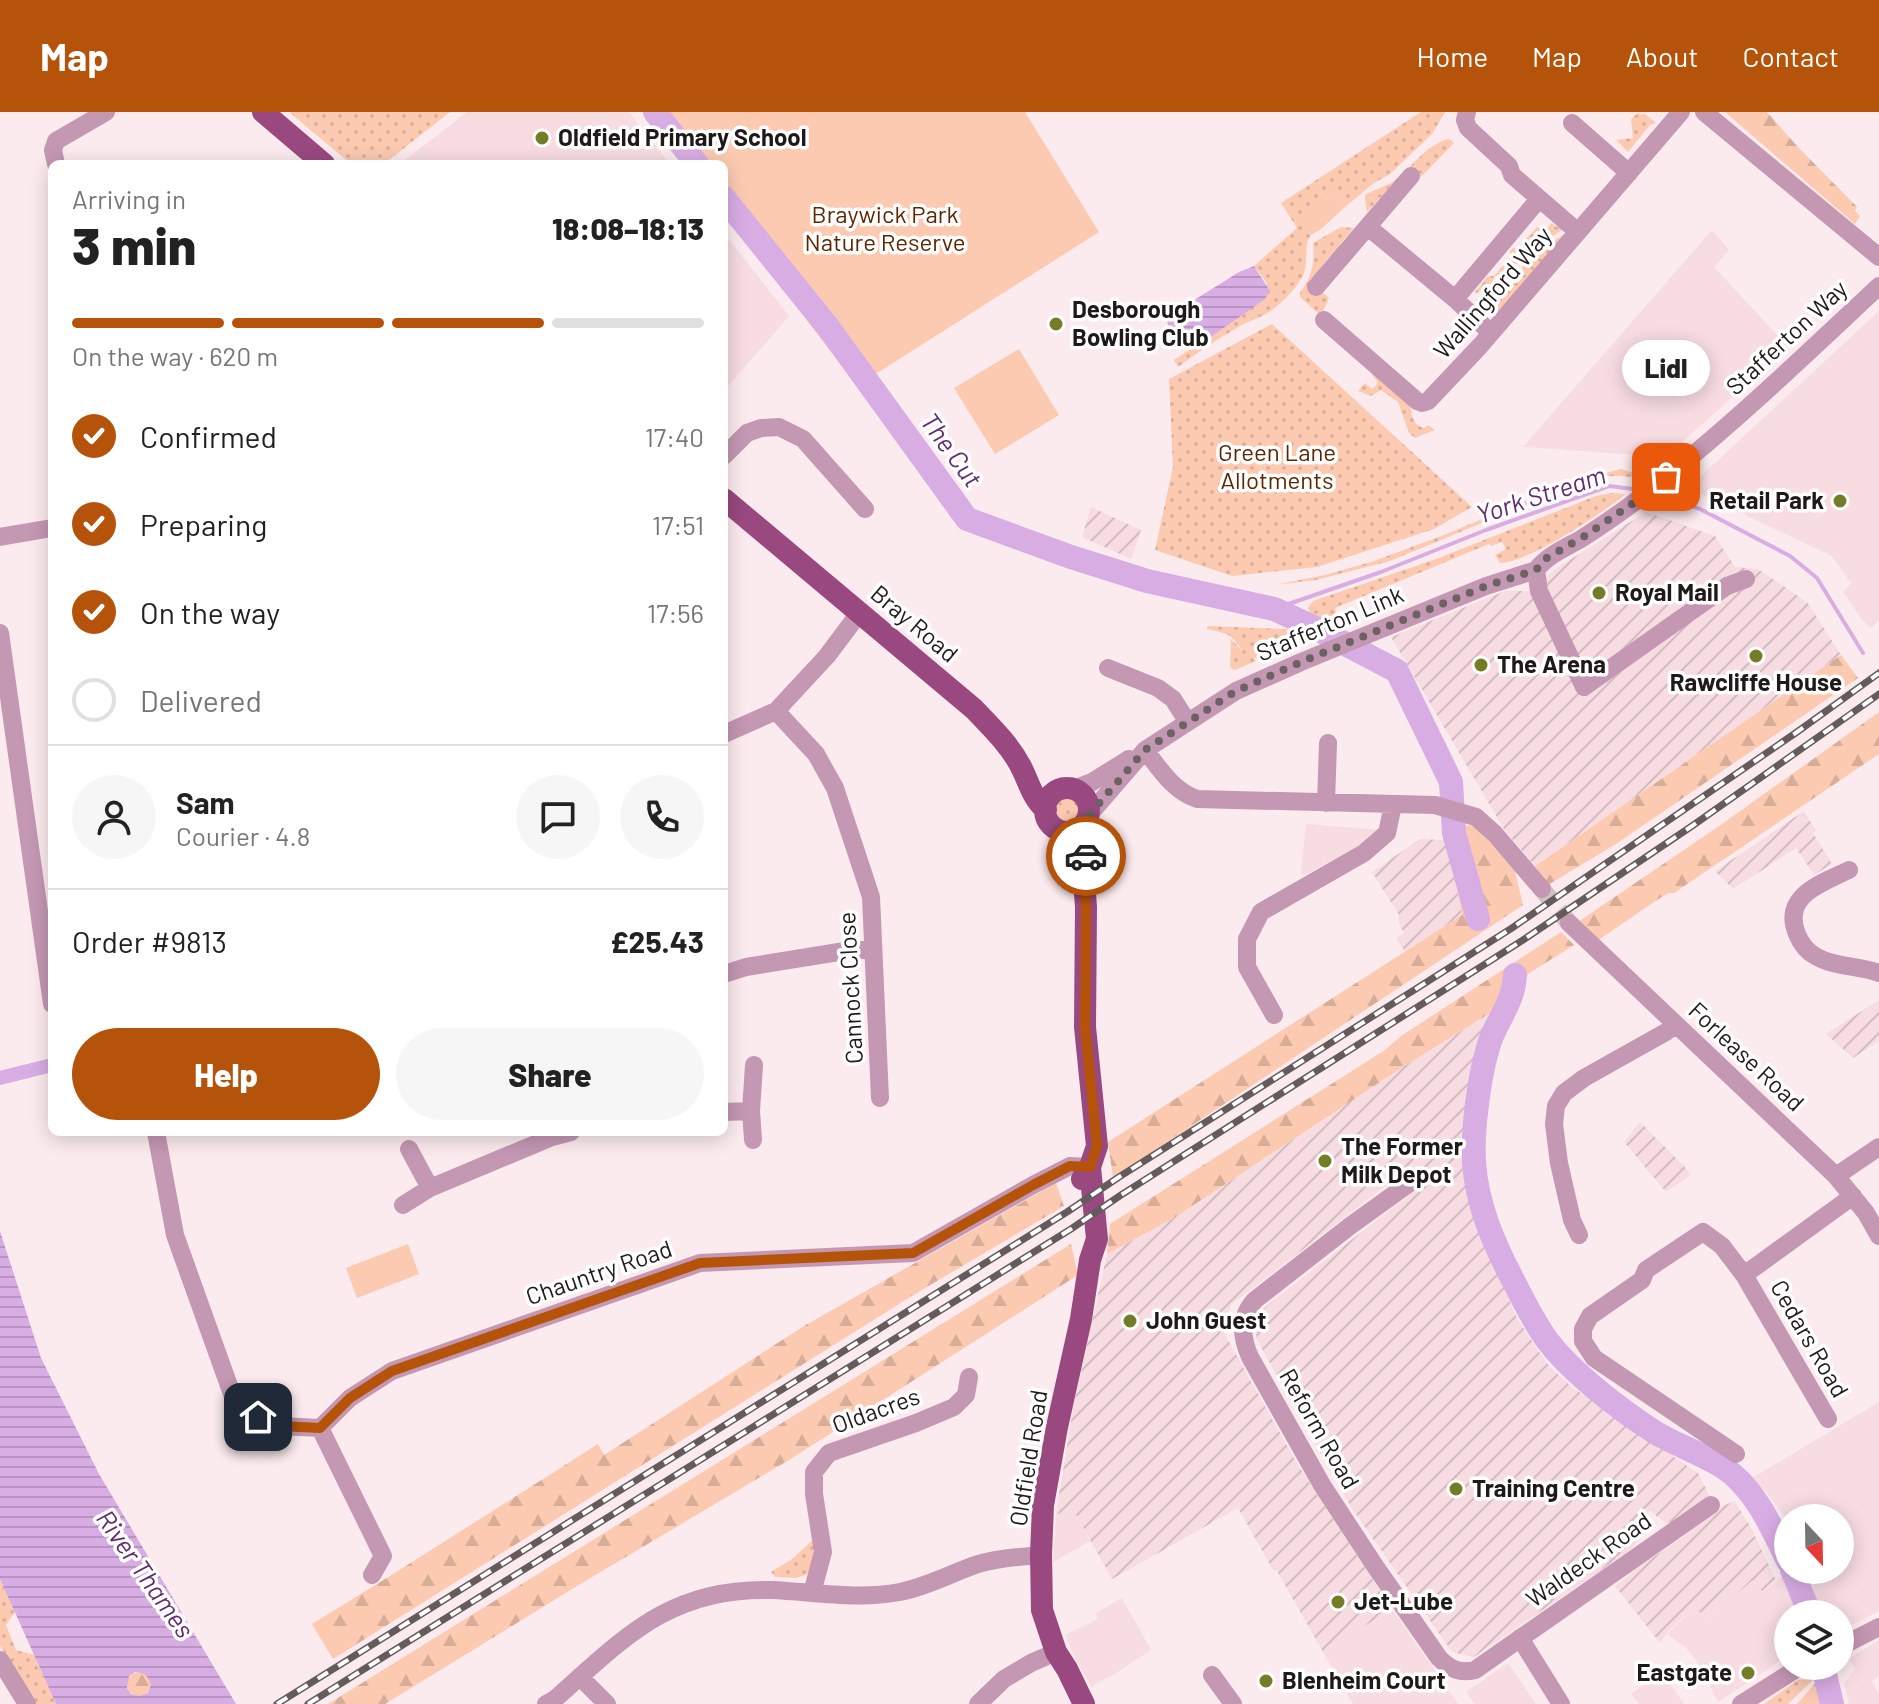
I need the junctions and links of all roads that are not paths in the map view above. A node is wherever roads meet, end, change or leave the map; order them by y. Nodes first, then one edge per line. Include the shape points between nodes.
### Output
1 (106, 112) edge
2 (263, 112) edge
3 (1681, 112) edge
4 (1704, 112) edge
5 (1466, 118) edge
6 (1572, 123) dead end
7 (55, 160) edge
8 (319, 160) edge
9 (1629, 173) junction
10 (1411, 176) dead end
11 (1539, 199) junction
12 (1368, 227) junction
13 (1578, 232) junction
14 (1879, 257) edge
15 (1879, 286) edge
16 (1316, 287) dead end
17 (1455, 299) junction
18 (1324, 320) dead end
19 (1491, 333) junction
20 (728, 452) edge
21 (728, 502) edge
22 (865, 509) dead end
23 (48, 529) edge
24 (0, 537) edge
25 (1536, 570) junction
26 (1746, 579) dead end
27 (860, 612) junction
28 (0, 633) edge
29 (1108, 668) dead end
30 (776, 711) junction
31 (1187, 721) junction
32 (728, 732) edge
33 (1328, 743) dead end
34 (1145, 750) junction
35 (1021, 766) junction
36 (1068, 789) junction
37 (1326, 803) junction
38 (1393, 805) junction
39 (1046, 810) junction
40 (1087, 826) junction
41 (1062, 831) junction
42 (1083, 868) junction
43 (1849, 870) dead end
44 (1542, 889) tunnel mouth
45 (1569, 923) tunnel mouth
46 (46, 926) edge
47 (873, 950) junction
48 (48, 952) edge
49 (728, 973) edge
50 (1879, 973) edge
51 (1274, 1015) dead end
52 (1675, 1025) junction
53 (754, 1065) dead end
54 (880, 1098) dead end
55 (751, 1111) junction
56 (728, 1112) edge
57 (157, 1136) edge
58 (556, 1136) edge
59 (753, 1140) dead end
60 (1879, 1147) edge
61 (409, 1149) dead end
62 (1090, 1167) junction
63 (1836, 1176) junction
64 (1411, 1182) dead end
65 (430, 1188) junction
66 (1853, 1196) junction
67 (403, 1205) dead end
68 (1579, 1224) dead end
69 (1879, 1236) edge
70 (1744, 1275) junction
71 (969, 1377) dead end
72 (1828, 1419) dead end
73 (320, 1428) junction
74 (1736, 1454) dead end
75 (1711, 1505) dead end
76 (1041, 1555) junction
77 (372, 1575) dead end
78 (812, 1593) junction
79 (1879, 1627) edge
80 (1520, 1638) junction
81 (1854, 1640) edge
82 (1056, 1652) junction
83 (0, 1660) edge
84 (1212, 1675) dead end
85 (580, 1677) junction
86 (1779, 1680) edge
87 (1744, 1703) edge
88 (27, 1704) edge
89 (546, 1704) edge
90 (607, 1704) edge
91 (978, 1704) edge
92 (1084, 1704) edge
93 (1233, 1704) edge
94 (1561, 1704) edge

1 - 7 street via 56,141
2 - 8 main road
3 - 9 street, Wallingford Way
4 - 14 street
5 - 11 street via 1473,134
6 - 9 street
9 - 13 street, Wallingford Way
10 - 12 street
11 - 13 street
11 - 17 street
12 - 16 street
12 - 17 street
13 - 19 street, Wallingford Way
15 - 25 street, Stafferton Way via 1671,473
17 - 19 street
18 - 19 street, Wallingford Way via 1422,403 1432,399
20 - 22 street via 747,433 779,427 803,439
21 - 27 main road, Bray Road
23 - 24 street
25 - 26 street via 1539,591 1584,687 1727,586
25 - 31 street, Stafferton Link via 1301,662 1236,691
27 - 30 street
27 - 35 main road, Bray Road via 974,709
28 - 46 street
29 - 31 street via 1158,688 1173,699
30 - 32 street
30 - 47 street, Cannock Close via 816,754 835,788 871,897
31 - 34 street, Stafferton Link
33 - 37 street
34 - 36 street via 1092,782
34 - 37 street via 1176,788 1197,799
34 - 40 street, Stafferton Link
35 - 36 main road
35 - 39 main road, Bray Road
36 - 39 main road via 1051,795
36 - 40 main road via 1084,797
37 - 38 street
38 - 44 street via 1435,805 1476,817
38 - 51 street via 1387,833 1364,853 1261,912 1247,939 1247,967
39 - 41 main road via 1050,823
40 - 41 main road
40 - 42 main road, Oldfield Road
41 - 42 main road
42 - 62 main road, Oldfield Road via 1085,1027 1097,1146
43 - 50 street via 1799,898 1794,926 1801,945 1818,958
45 - 52 street, Forlease Road
46 - 48 street
47 - 49 street
47 - 54 street, Cannock Close
52 - 63 street, Forlease Road
52 - 68 street via 1584,1078 1556,1106 1559,1163
53 - 55 street
55 - 56 street
55 - 59 street
57 - 73 street via 175,1235 237,1408 280,1426
58 - 65 street
60 - 63 street
61 - 65 street
62 - 73 street, Chauntry Road via 1070,1166 913,1253 700,1263 392,1371 350,1398
62 - 76 main road, Oldfield Road via 1079,1184 1090,1260 1043,1505
63 - 66 street, Forlease Road
64 - 80 street, Reform Road via 1255,1300 1244,1322 1244,1345 1322,1485 1439,1658 1457,1671 1475,1670
65 - 67 street
66 - 69 street, Forlease Road
66 - 70 street, Cedars Road
70 - 72 street, Cedars Road
70 - 74 street via 1722,1246 1703,1232 1646,1270 1642,1280 1590,1316 1583,1329 1583,1341 1594,1358
71 - 78 street, Oldacres via 966,1395 954,1407 829,1453 814,1472 823,1552
73 - 77 street via 383,1556
75 - 80 street, Waldeck Road
76 - 78 street via 976,1565 901,1592 858,1597
76 - 82 main road, Oldfield Road via 1042,1610
78 - 85 street via 736,1591 679,1605 617,1643
79 - 81 street
80 - 94 street, Waldeck Road
82 - 91 street via 1004,1679
82 - 92 main road, Oldfield Road
83 - 88 street
84 - 93 street
85 - 89 street
85 - 90 street
86 - 87 street

